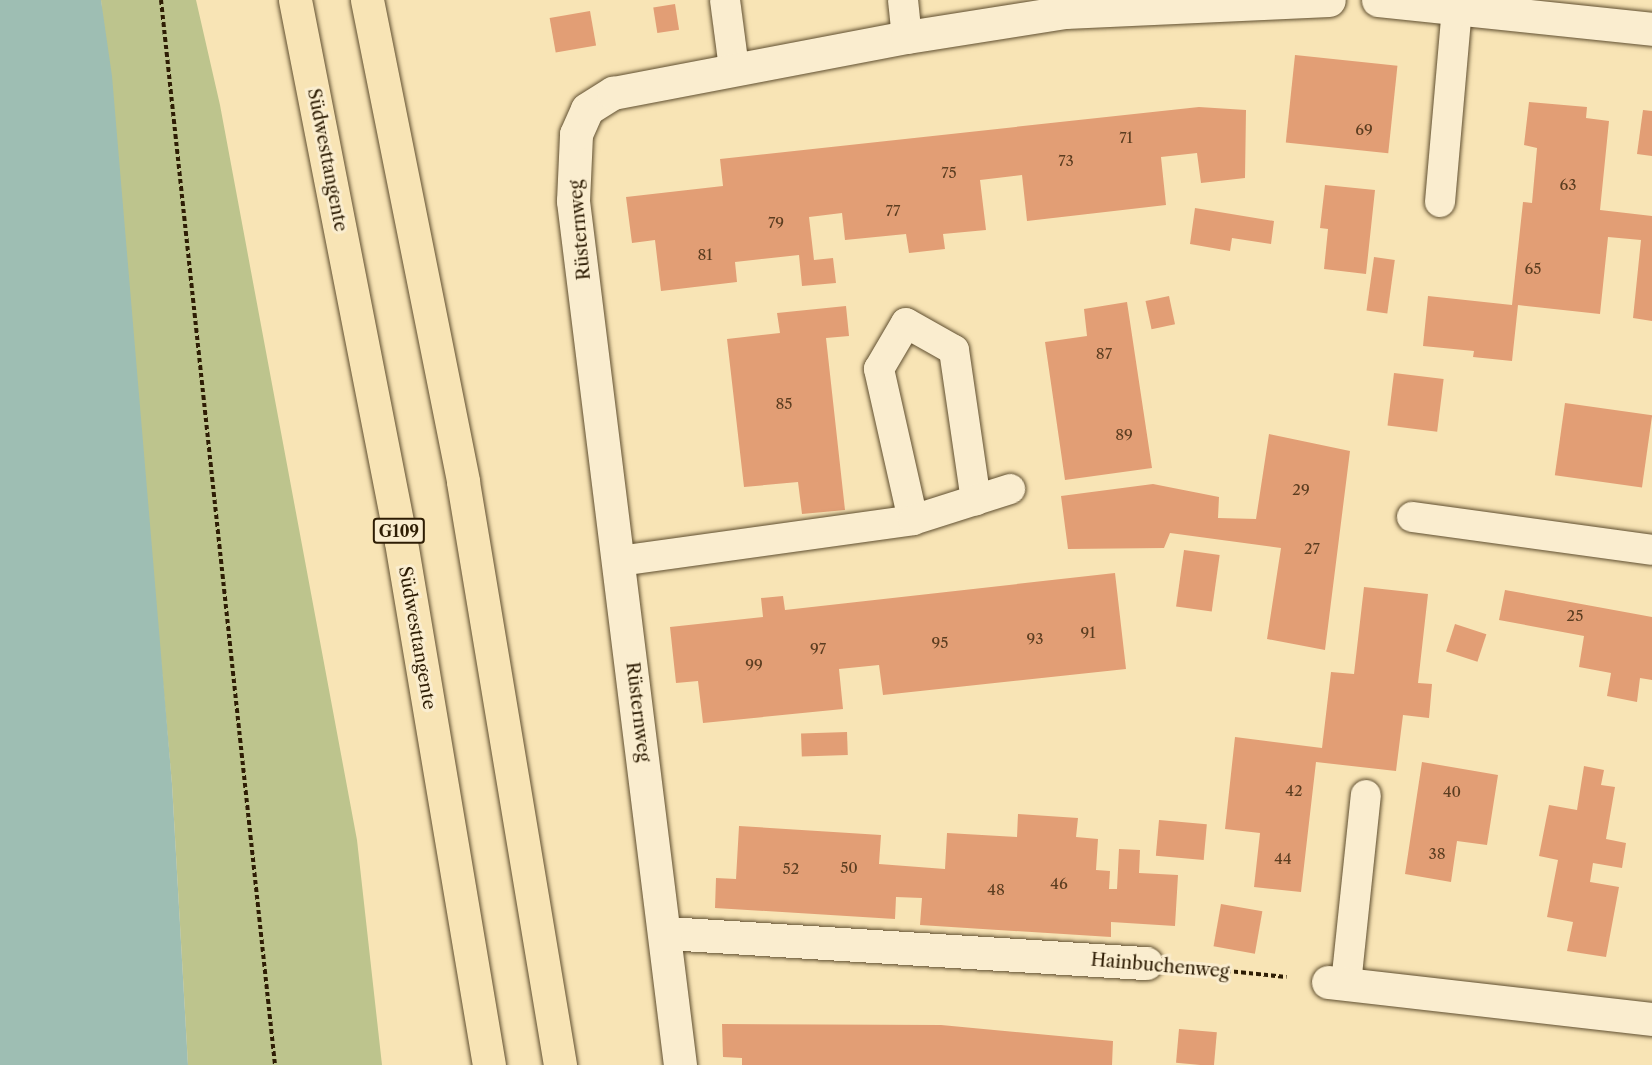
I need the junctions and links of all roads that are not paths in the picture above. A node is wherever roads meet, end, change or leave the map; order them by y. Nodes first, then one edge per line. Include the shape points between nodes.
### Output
1 (295, 0) edge
2 (367, 0) edge
3 (725, 0) edge
4 (903, 0) edge
5 (1329, 0) edge
6 (1378, 0) edge
7 (1065, 6) edge
8 (1457, 8) junction
9 (1652, 27) edge
10 (907, 37) junction
11 (734, 69) junction
12 (1440, 202) dead end
13 (1010, 489) dead end
14 (976, 500) junction
15 (1412, 517) dead end
16 (913, 520) junction
17 (1652, 550) edge
18 (619, 561) junction
19 (1366, 795) dead end
20 (667, 933) junction
21 (1146, 963) road end
22 (1337, 983) joint
23 (1652, 1019) edge
24 (489, 1065) edge
25 (560, 1065) edge
26 (680, 1065) edge

1 - 24 highway, Südwesttangente / G109 via 401,542
2 - 25 highway via 463,482
3 - 11 lane
4 - 10 lane
5 - 7 street, Rüsternweg
6 - 8 street
7 - 10 street, Rüsternweg
8 - 9 street
8 - 12 lane
10 - 11 street, Rüsternweg
11 - 18 street, Rüsternweg via 613,93 587,109 576,135 573,201
13 - 14 lane
14 - 16 lane
14 - 16 lane via 954,350 906,323 879,369
15 - 17 lane
16 - 18 lane
18 - 20 street, Rüsternweg
19 - 22 lane
20 - 21 street, Hainbuchenweg
20 - 26 street, Rüsternweg
22 - 23 street

